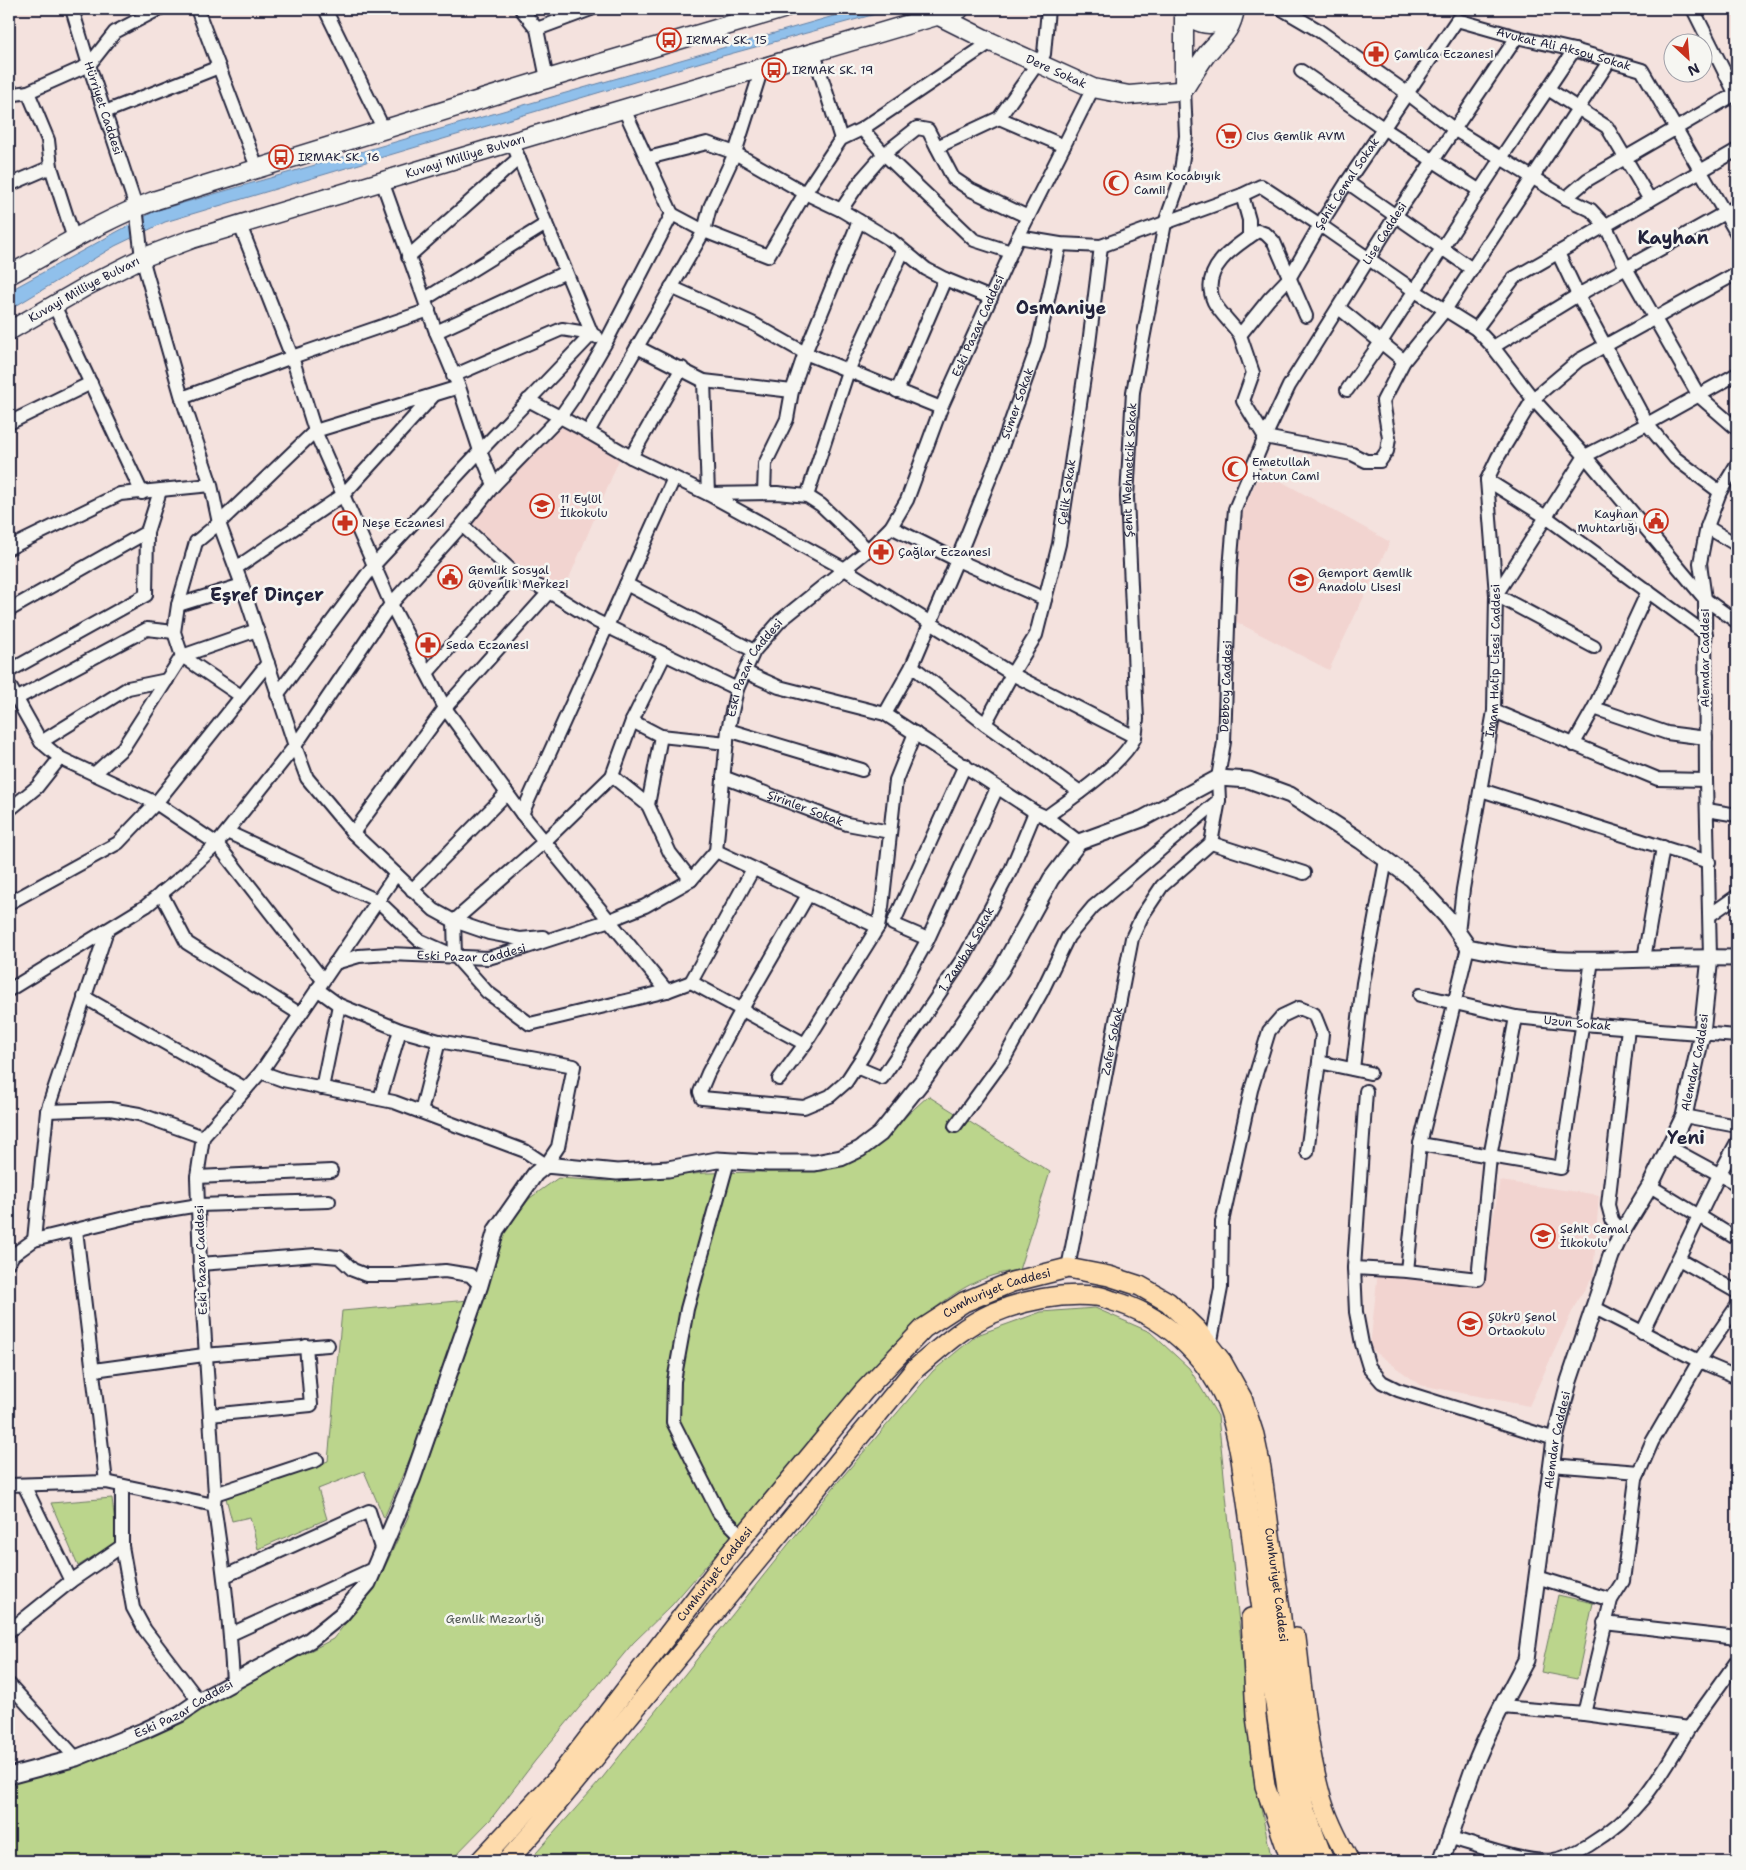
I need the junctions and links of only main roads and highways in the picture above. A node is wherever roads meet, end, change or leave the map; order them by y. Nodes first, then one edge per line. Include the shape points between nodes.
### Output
1 (783, 9) edge
2 (960, 9) edge
3 (1235, 9) edge
4 (1184, 10) edge
5 (936, 12) edge
6 (738, 15) edge
7 (1184, 89) junction
8 (9, 275) edge
9 (9, 331) edge
10 (1267, 1511) junction
11 (1248, 1515) junction
12 (480, 1861) edge
13 (506, 1861) edge
14 (1291, 1861) edge
15 (1307, 1861) edge
16 (1324, 1861) edge
17 (1349, 1861) edge

1 - 6 main road
2 - 5 main road, Kuvayi Milliye Bulvarı
3 - 4 main road via 1223,21 1214,24 1199,23
3 - 7 main road via 1233,23 1226,35 1207,54
4 - 7 main road
5 - 7 main road, Dere Sokak via 991,42 1093,88 1129,95
5 - 9 main road, Kuvayi Milliye Bulvarı via 814,53 624,109 516,150 382,181 192,239 142,258
6 - 8 main road via 547,79 136,208
10 - 12 main road, Cumhuriyet Caddesi via 1254,1435 1242,1398 1210,1346 1168,1302 1140,1286 1068,1268 1012,1282 964,1302 924,1328 864,1392 743,1537 556,1779
10 - 16 main road, Cumhuriyet Caddesi via 1300,1785 1304,1808
10 - 17 main road via 1294,1625 1319,1790
11 - 13 main road, Cumhuriyet Caddesi via 1235,1428 1226,1401 1208,1369 1178,1336 1134,1308 1096,1296 1054,1297 1018,1304 991,1314 964,1328 915,1369 536,1829
11 - 14 main road via 1256,1716 1265,1786
11 - 15 main road, Cumhuriyet Caddesi via 1291,1818

